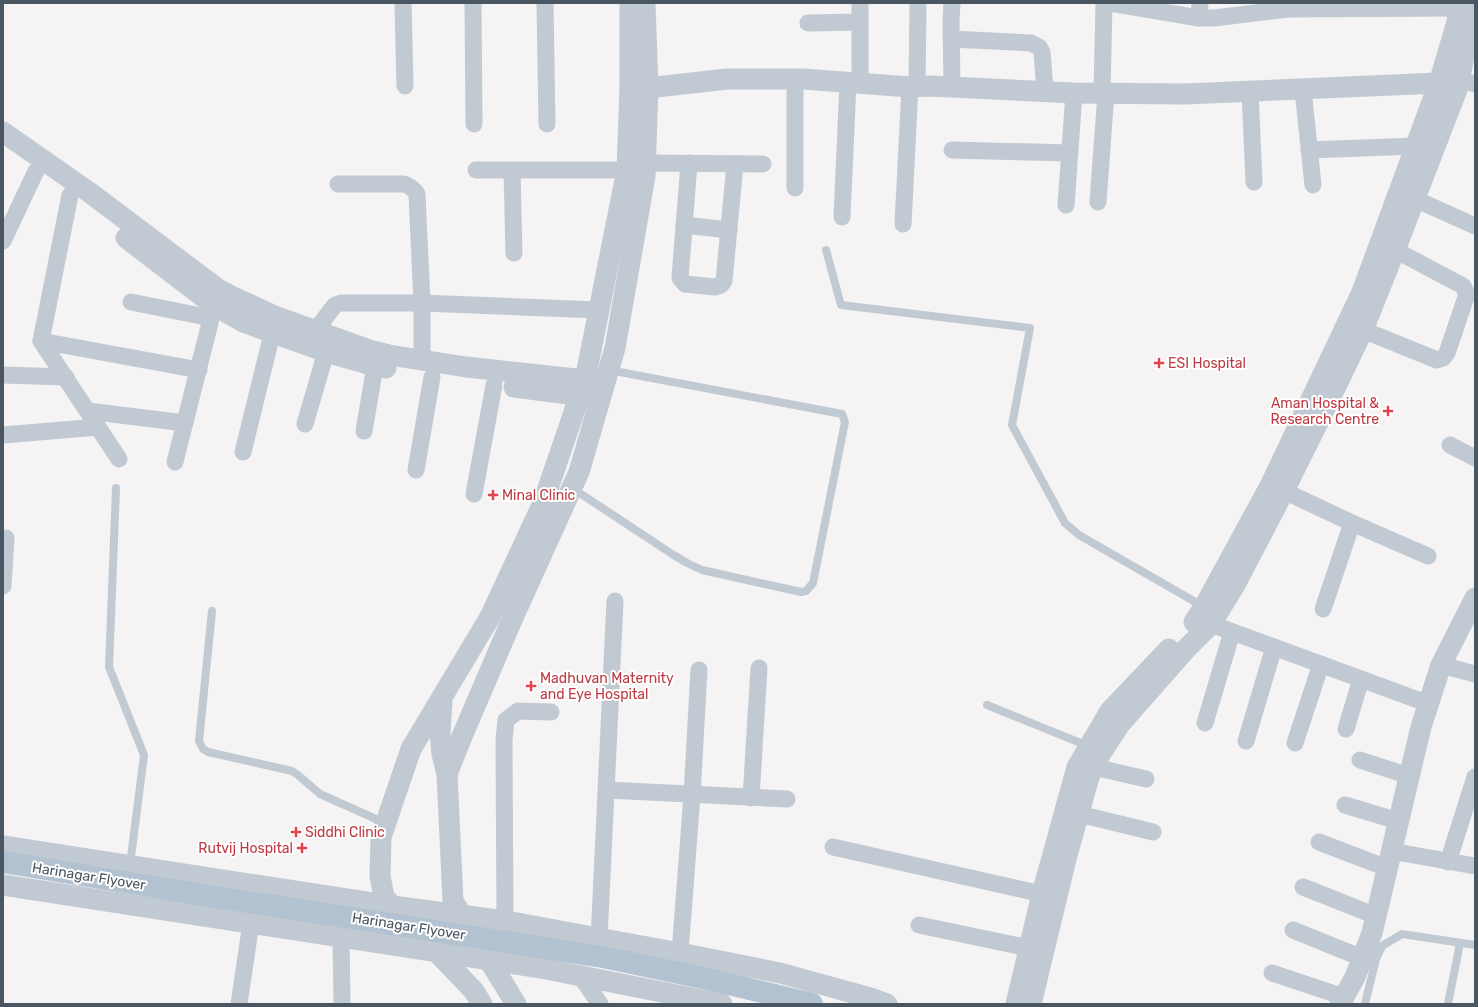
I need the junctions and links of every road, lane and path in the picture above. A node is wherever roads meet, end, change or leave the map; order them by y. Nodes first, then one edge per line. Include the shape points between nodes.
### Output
1 (403, 3) edge
2 (473, 3) edge
3 (545, 3) edge
4 (630, 3) edge
5 (645, 3) edge
6 (860, 3) edge
7 (918, 3) edge
8 (952, 3) edge
9 (1104, 3) edge
10 (1110, 3) edge
11 (1464, 5) edge
12 (1289, 6) edge
13 (1200, 10) edge
14 (860, 22) junction
15 (808, 23) dead end
16 (951, 39) junction
17 (794, 79) junction
18 (854, 82) junction
19 (1458, 84) edge
20 (405, 86) dead end
21 (914, 87) junction
22 (952, 87) junction
23 (639, 89) junction
24 (1303, 90) junction
25 (1045, 92) junction
26 (1250, 92) junction
27 (1074, 93) junction
28 (1104, 93) junction
29 (474, 124) dead end
30 (547, 124) dead end
31 (3, 132) edge
32 (1416, 146) junction
33 (3, 148) edge
34 (952, 150) dead end
35 (1309, 150) junction
36 (1070, 153) junction
37 (688, 163) junction
38 (735, 164) junction
39 (763, 164) dead end
40 (636, 166) junction
41 (476, 170) dead end
42 (36, 171) junction
43 (512, 171) junction
44 (1254, 182) dead end
45 (338, 184) dead end
46 (1313, 185) dead end
47 (795, 188) dead end
48 (70, 195) junction
49 (1415, 199) junction
50 (1098, 202) dead end
51 (1066, 205) dead end
52 (842, 217) dead end
53 (903, 224) dead end
54 (684, 225) junction
55 (1475, 226) edge
56 (728, 230) junction
57 (3, 242) edge
58 (826, 250) dead end
59 (1395, 250) junction
60 (514, 253) dead end
61 (131, 302) dead end
62 (422, 303) junction
63 (215, 304) junction
64 (599, 310) junction
65 (1363, 330) junction
66 (315, 331) junction
67 (272, 334) junction
68 (41, 340) junction
69 (326, 352) junction
70 (375, 366) junction
71 (427, 368) junction
72 (199, 370) junction
73 (3, 374) edge
74 (66, 377) junction
75 (494, 385) junction
76 (596, 386) junction
77 (88, 412) junction
78 (185, 423) junction
79 (306, 424) dead end
80 (98, 427) junction
81 (364, 431) dead end
82 (3, 435) edge
83 (1450, 445) dead end
84 (243, 452) dead end
85 (1475, 458) edge
86 (119, 459) dead end
87 (175, 462) dead end
88 (416, 470) dead end
89 (116, 488) dead end
90 (572, 488) junction
91 (1284, 491) junction
92 (474, 494) dead end
93 (1352, 523) junction
94 (6, 538) dead end
95 (1428, 556) dead end
96 (3, 586) edge
97 (1475, 598) edge
98 (615, 601) dead end
99 (1323, 609) dead end
100 (212, 611) dead end
101 (492, 613) junction
102 (1204, 617) junction
103 (511, 622) junction
104 (1232, 632) junction
105 (1274, 647) junction
106 (1321, 664) junction
107 (1441, 665) junction
108 (759, 668) dead end
109 (699, 670) dead end
110 (1475, 674) edge
111 (1361, 679) junction
112 (442, 698) junction
113 (1429, 704) junction
114 (987, 705) dead end
115 (551, 712) dead end
116 (1205, 723) dead end
117 (1346, 729) dead end
118 (1246, 741) dead end
119 (1295, 743) dead end
120 (1089, 746) junction
121 (1360, 760) dead end
122 (1094, 767) junction
123 (448, 774) junction
124 (1409, 776) junction
125 (1475, 777) edge
126 (1146, 779) dead end
127 (606, 790) junction
128 (692, 795) junction
129 (751, 798) junction
130 (787, 799) dead end
131 (1345, 805) dead end
132 (1079, 814) junction
133 (1398, 821) junction
134 (385, 823) junction
135 (1153, 832) dead end
136 (1319, 842) dead end
137 (3, 846) edge
138 (833, 847) dead end
139 (1389, 859) junction
140 (3, 862) edge
141 (1448, 862) junction
142 (130, 866) junction
143 (1475, 866) edge
144 (3, 885) edge
145 (1303, 887) dead end
146 (1042, 894) junction
147 (392, 906) junction
148 (462, 916) junction
149 (1376, 916) junction
150 (505, 921) junction
151 (251, 923) junction
152 (919, 925) dead end
153 (1292, 930) dead end
154 (341, 937) junction
155 (598, 939) junction
156 (1460, 943) junction
157 (1475, 945) edge
158 (1029, 948) junction
159 (436, 951) junction
160 (680, 953) junction
161 (1362, 958) junction
162 (488, 960) junction
163 (1272, 972) dead end
164 (581, 977) junction
165 (671, 999) edge
166 (1342, 1000) edge
167 (511, 1002) edge
168 (239, 1004) edge
169 (342, 1004) edge
170 (482, 1004) edge
171 (600, 1004) edge
172 (722, 1004) edge
173 (812, 1004) edge
174 (887, 1004) edge
175 (1016, 1004) edge
176 (1031, 1004) edge
177 (1365, 1004) edge
178 (1448, 1004) edge

1 - 20 street
2 - 29 street
3 - 30 street
4 - 23 street
5 - 23 street
6 - 14 street
7 - 21 street
8 - 16 street
9 - 28 street
10 - 13 street
11 - 12 street
11 - 19 street
12 - 13 street via 1214,18
14 - 15 street
14 - 18 street
16 - 22 street
16 - 25 street via 1036,45 1042,52
17 - 18 street
17 - 23 street via 726,79
17 - 47 street
18 - 21 street
18 - 52 street
19 - 24 street
19 - 32 street
19 - 49 street
21 - 22 street
21 - 53 street
22 - 25 street
23 - 40 street
24 - 26 street
24 - 35 street
25 - 27 street
26 - 28 street
26 - 44 street
27 - 28 street
27 - 36 street
28 - 50 street
31 - 63 street via 89,192
32 - 35 street
32 - 102 street via 1362,292 1267,492
33 - 42 street
34 - 36 street
35 - 46 street
36 - 51 street
37 - 38 street
37 - 40 street
37 - 54 street
38 - 39 street
38 - 56 street
40 - 43 street
40 - 64 street
40 - 76 street via 645,184 618,337
41 - 43 street
42 - 48 street
42 - 57 street
43 - 60 street
45 - 62 street via 404,184 414,189 417,194
48 - 63 street
48 - 68 street
49 - 55 street
49 - 59 street
54 - 56 street
54 - 56 street via 680,278 690,286 721,286 724,280
58 - 102 lane via 840,305 1030,328 1012,425 1065,523 1079,535
59 - 65 street
59 - 65 street via 1465,289 1466,297 1447,353 1437,360
61 - 63 street
62 - 64 street
62 - 66 street via 338,303
62 - 71 street
63 - 66 street via 231,296 277,318
63 - 67 street via 243,322
63 - 72 street
64 - 76 street
65 - 91 street
66 - 71 street
67 - 69 street
67 - 84 street
68 - 72 street
68 - 74 street
69 - 70 street
69 - 79 street
70 - 71 street
70 - 81 street
71 - 75 street
71 - 76 street via 487,370
71 - 88 street
72 - 78 street
73 - 74 street
74 - 77 street
75 - 76 street
75 - 92 street
76 - 90 street via 582,463
76 - 90 lane via 842,414 845,422 813,583 806,591 801,592 702,570 672,554
76 - 101 street
77 - 78 street
77 - 80 street
78 - 87 street
80 - 82 street
80 - 86 street
83 - 85 street
89 - 142 lane via 109,667 144,755
90 - 103 street
91 - 93 street
91 - 102 street via 1236,583
93 - 95 street
93 - 99 street
94 - 96 street
97 - 107 street
98 - 127 street
100 - 134 lane via 199,741 204,749 292,771 320,794
101 - 103 street
101 - 112 street
102 - 104 street
102 - 120 street via 1116,704
102 - 122 street via 1186,649 1120,724
103 - 123 street
104 - 105 street
104 - 116 street
105 - 106 street
105 - 118 street
106 - 111 street
106 - 119 street
107 - 110 street
107 - 113 street
108 - 129 street
109 - 128 street
111 - 113 street
111 - 117 street
112 - 123 street via 440,732 442,754
112 - 134 street via 411,750
113 - 124 street
114 - 120 lane
115 - 150 street via 518,711 506,720
120 - 146 street via 1073,776
121 - 124 street
122 - 126 street
122 - 132 street
123 - 148 street via 453,901
124 - 133 street
125 - 141 street
127 - 128 street
127 - 155 street
128 - 129 street
128 - 160 street
129 - 130 street
131 - 133 street
132 - 135 street
132 - 176 street
133 - 139 street
134 - 147 street via 381,837 380,876 384,897
136 - 139 street
137 - 142 street
138 - 146 street
139 - 141 street
139 - 149 street
140 - 173 main road, Harinagar Flyover, bridge via 603,957
141 - 143 street
142 - 147 street
144 - 151 street
145 - 149 street
146 - 158 street
147 - 148 street
147 - 159 street
148 - 150 street
148 - 162 street
149 - 161 street
150 - 155 street
151 - 154 street
151 - 168 street
152 - 158 street
153 - 161 street
154 - 159 street
154 - 169 street
155 - 160 street
156 - 157 lane
156 - 177 lane via 1402,934 1382,946 1376,959
156 - 178 lane
158 - 175 street
159 - 162 street
159 - 170 street via 474,991
160 - 174 street via 780,973
161 - 166 street
162 - 164 street
162 - 167 street
163 - 166 street
164 - 165 street
164 - 171 street
165 - 172 street

